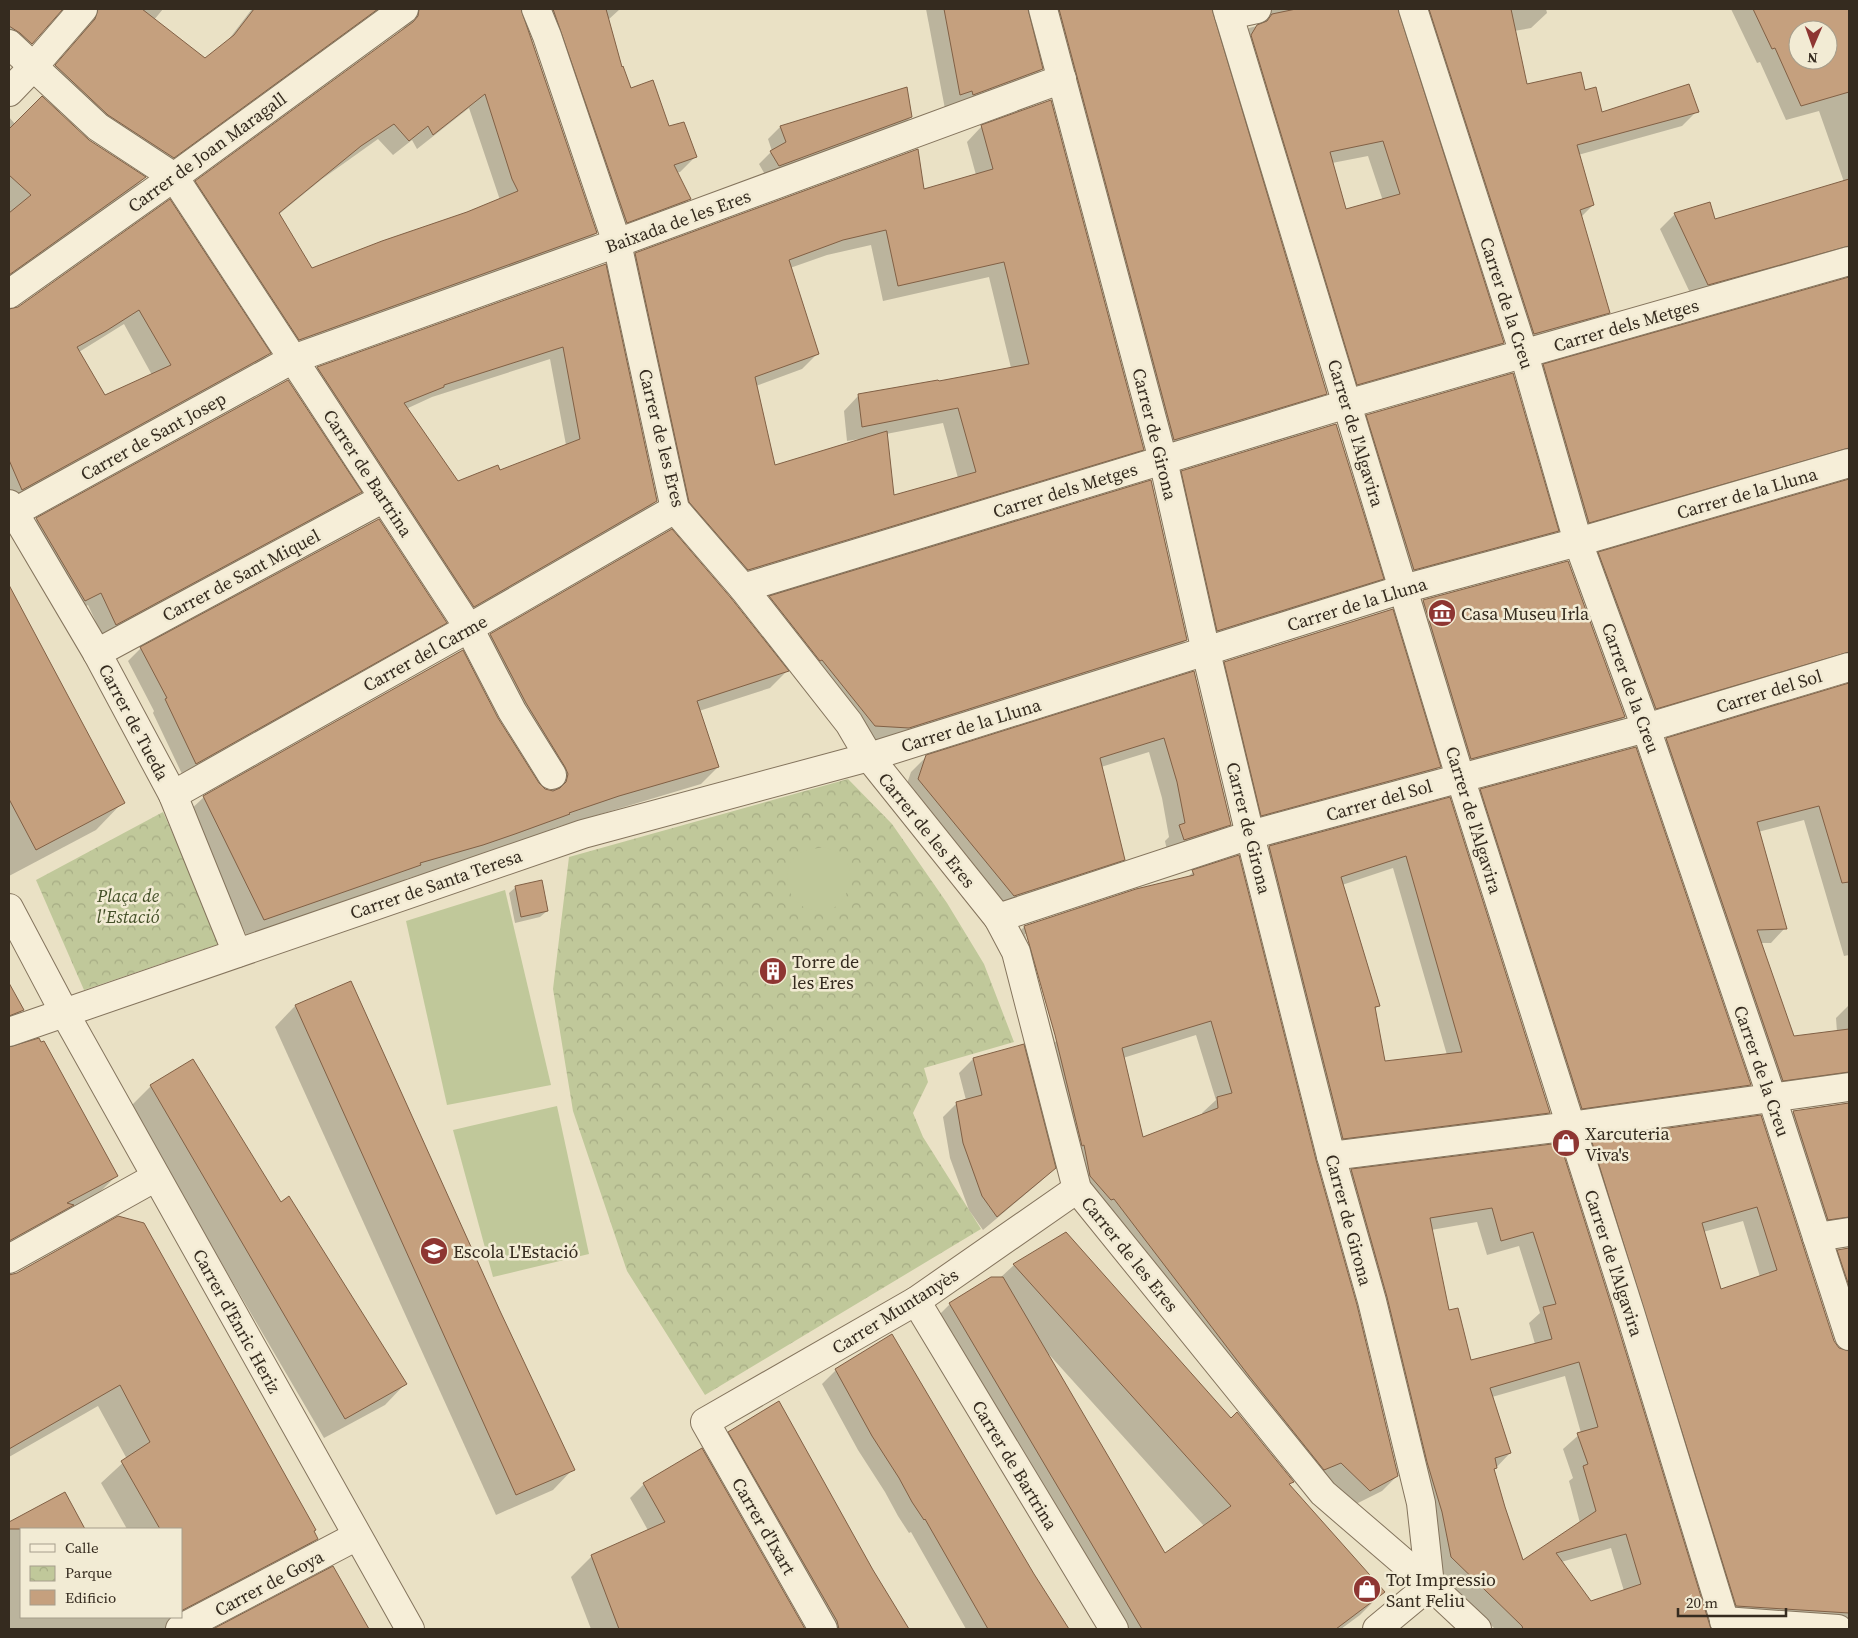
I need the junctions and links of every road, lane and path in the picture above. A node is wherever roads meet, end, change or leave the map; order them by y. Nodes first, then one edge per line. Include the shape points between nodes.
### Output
1 (83, 9) edge
2 (404, 9) edge
3 (536, 9) edge
4 (1043, 9) edge
5 (1257, 9) edge
6 (1413, 9) edge
7 (1228, 12) edge
8 (9, 44) edge
9 (33, 67) junction
10 (1062, 79) junction
11 (9, 92) edge
12 (174, 177) junction
13 (617, 243) junction
14 (1849, 261) edge
15 (9, 294) edge
16 (1524, 354) junction
17 (293, 359) junction
18 (1347, 404) junction
19 (1163, 460) junction
20 (1849, 463) edge
21 (384, 498) junction
22 (11, 508) edge
23 (675, 509) junction
24 (1578, 542) junction
25 (743, 588) junction
26 (1403, 588) junction
27 (469, 628) junction
28 (1206, 652) junction
29 (97, 653) junction
30 (1849, 667) edge
31 (1646, 728) junction
32 (869, 757) junction
33 (552, 775) dead end
34 (1460, 777) junction
35 (173, 795) junction
36 (1250, 836) junction
37 (9, 908) edge
38 (998, 918) junction
39 (237, 953) junction
40 (64, 1012) junction
41 (9, 1032) edge
42 (1849, 1087) edge
43 (1772, 1098) junction
44 (1571, 1126) junction
45 (1331, 1156) junction
46 (156, 1176) junction
47 (1077, 1189) junction
48 (1849, 1232) edge
49 (1817, 1237) junction
50 (9, 1259) edge
51 (916, 1302) junction
52 (1849, 1336) edge
53 (705, 1422) joint
54 (358, 1536) junction
55 (1430, 1585) junction
56 (1725, 1625) edge
57 (180, 1629) edge
58 (410, 1629) edge
59 (823, 1629) edge
60 (1114, 1629) edge
61 (1377, 1629) edge
62 (1477, 1629) edge
63 (1838, 1629) edge

1 - 9 street
2 - 12 street, Carrer de Joan Maragall
3 - 13 street, Carrer de les Eres
4 - 10 street, Carrer de Girona
5 - 7 street
6 - 16 street, Carrer de la Creu
7 - 18 street, Carrer de l'Algavira
8 - 9 street
9 - 11 street
9 - 12 street via 98,127
10 - 13 street, Baixada de les Eres
10 - 19 street, Carrer de Girona
12 - 15 street, Carrer de Joan Maragall
12 - 17 street, Carrer de Bartrina
13 - 17 street, Baixada de les Eres
13 - 23 street, Carrer de les Eres
14 - 16 street, Carrer dels Metges
16 - 18 street, Carrer dels Metges
16 - 24 street, Carrer de la Creu
17 - 21 street, Carrer de Bartrina
17 - 22 street, Carrer de Sant Josep
18 - 19 street, Carrer dels Metges
18 - 26 street, Carrer de l'Algavira
19 - 25 street, Carrer dels Metges
19 - 28 street, Carrer de Girona
20 - 24 street, Carrer de la Lluna
21 - 27 street, Carrer de Bartrina
21 - 29 street, Carrer de Sant Miquel
22 - 29 street, Carrer de Tueda
23 - 25 street, Carrer de les Eres
23 - 27 street, Carrer del Carme
24 - 26 street, Carrer de la Lluna
24 - 31 street, Carrer de la Creu
25 - 32 street, Carrer de les Eres via 849,723
26 - 28 street, Carrer de la Lluna
26 - 34 street, Carrer de l'Algavira
27 - 33 street, Carrer de Bartrina via 512,711
27 - 35 street, Carrer del Carme
28 - 32 street, Carrer de la Lluna
28 - 36 street, Carrer de Girona
29 - 35 street, Carrer de Tueda
30 - 31 street, Carrer del Sol
31 - 34 street, Carrer del Sol
31 - 43 street, Carrer de la Creu
32 - 38 street, Carrer de les Eres
32 - 39 street, Carrer de Santa Teresa via 583,834
34 - 36 street, Carrer del Sol
34 - 44 street, Carrer de l'Algavira
35 - 39 street, Carrer de Tueda
36 - 38 street, Carrer del Sol
36 - 45 street, Carrer de Girona
37 - 40 street, Carrer d'Enric Heriz
38 - 47 street, Carrer de les Eres via 1016,952
39 - 40 street, Carrer de Santa Teresa
40 - 41 street, Carrer de Santa Teresa
40 - 46 street, Carrer d'Enric Heriz
42 - 43 street
43 - 44 street
43 - 49 street, Carrer de la Creu
44 - 45 street
44 - 56 street, Carrer de l'Algavira
45 - 55 street, Carrer de Girona via 1372,1301 1421,1503
46 - 50 street
46 - 54 street, Carrer d'Enric Heriz
47 - 51 street, Carrer Muntanyès
47 - 55 street, Carrer de les Eres via 1324,1493
48 - 49 street
49 - 52 street, Carrer de la Creu
51 - 53 street, Carrer Muntanyès
51 - 60 street, Carrer de Bartrina
53 - 59 street, Carrer d'Ixart
54 - 57 street, Carrer de Goya
54 - 58 street, Carrer d'Enric Heriz
55 - 61 street
55 - 62 street
56 - 63 street

